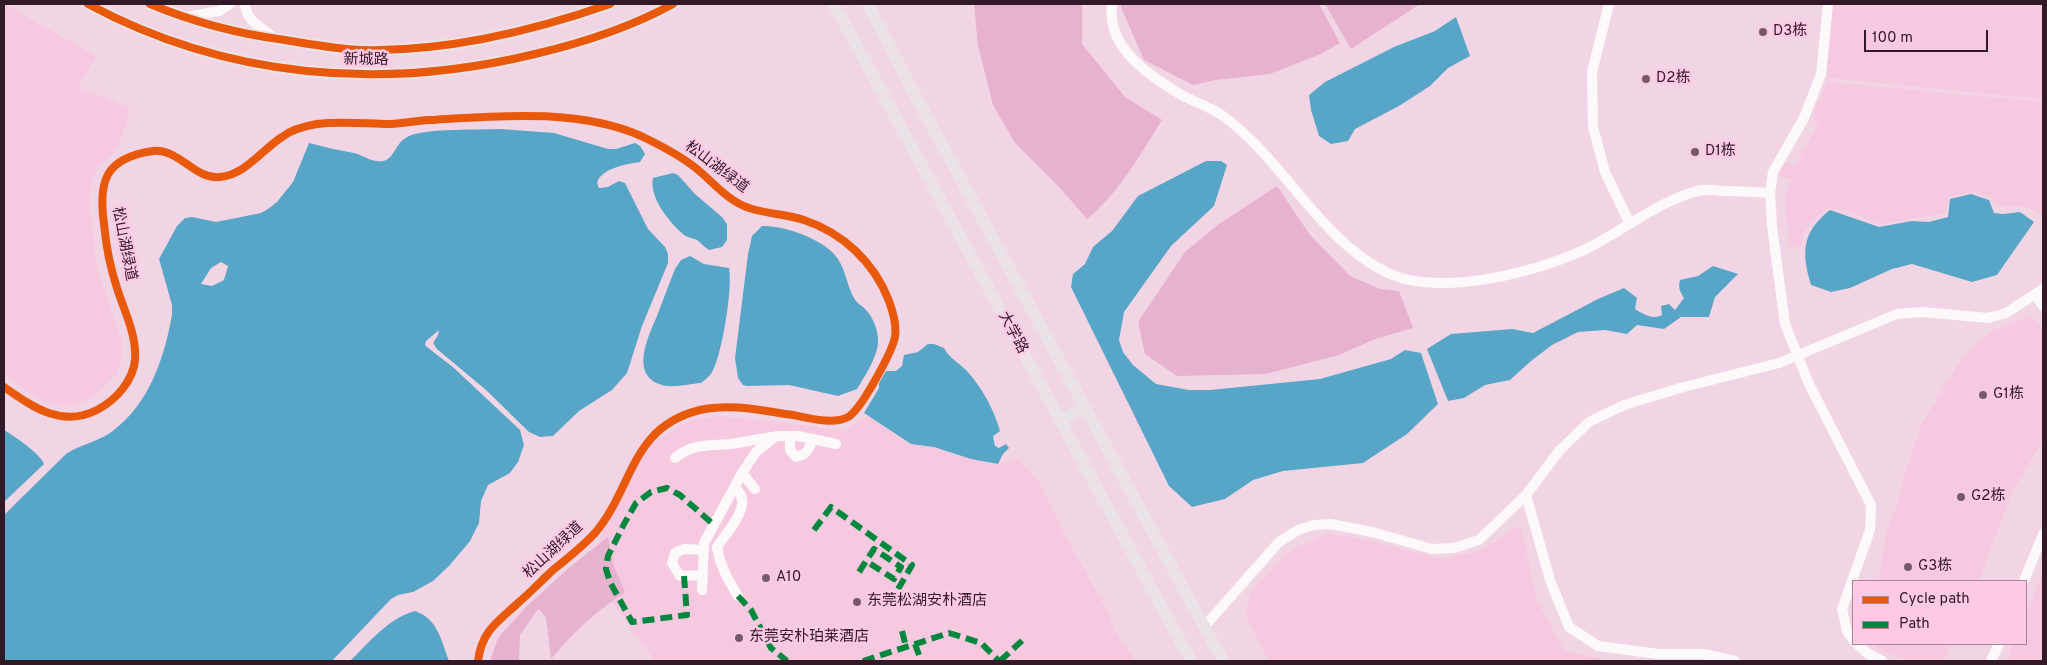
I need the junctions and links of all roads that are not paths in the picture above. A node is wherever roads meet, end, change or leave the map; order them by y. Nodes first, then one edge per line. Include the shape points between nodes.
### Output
1 (88, 4) edge
2 (150, 4) edge
3 (230, 4) edge
4 (245, 4) edge
5 (610, 4) edge
6 (673, 4) edge
7 (834, 4) edge
8 (868, 4) edge
9 (1112, 4) edge
10 (1609, 4) edge
11 (1828, 4) edge
12 (187, 17) junction
13 (276, 39) junction
14 (1770, 193) junction
15 (1630, 224) junction
16 (2039, 292) edge
17 (2043, 306) edge
18 (1796, 355) junction
19 (1086, 407) junction
20 (1059, 421) junction
21 (776, 436) junction
22 (790, 436) junction
23 (813, 439) junction
24 (836, 444) dead end
25 (675, 458) dead end
26 (742, 473) junction
27 (734, 487) junction
28 (755, 490) dead end
29 (1526, 495) junction
30 (2043, 534) edge
31 (704, 550) junction
32 (703, 575) junction
33 (1852, 580) edge
34 (2024, 580) edge
35 (1852, 581) edge
36 (702, 590) dead end
37 (738, 596) dead end
38 (1204, 626) junction
39 (1852, 638) edge
40 (1858, 645) edge
41 (1998, 645) edge
42 (1191, 661) edge
43 (1223, 661) edge
44 (1735, 661) edge
45 (1882, 661) edge
46 (1992, 661) edge

1 - 6 main road, 新城路 via 190,48 235,60 357,76 482,66 518,58 584,40
2 - 12 main road, 新城路
3 - 12 street via 219,11
4 - 13 street via 253,22
5 - 13 main road, 新城路 via 516,32 453,44 360,50
7 - 20 main road, 大学路
8 - 19 main road, 大学路
9 - 15 street via 1111,14 1119,41 1137,65 1180,94 1223,116 1265,153 1352,251 1388,273 1428,282 1497,277 1546,266 1593,246
10 - 15 street via 1592,72 1593,126 1605,172
11 - 14 street via 1821,74 1804,118 1773,172
12 - 13 main road, 新城路
14 - 15 street via 1702,190 1655,209
14 - 18 street via 1785,324
16 - 17 street
16 - 18 street via 2006,313 1988,318 1922,312 1897,314
18 - 29 street via 1779,363 1624,405 1589,422 1559,451
18 - 33 street via 1871,505 1870,530
19 - 20 main road
19 - 38 main road, 大学路
20 - 42 main road, 大学路
21 - 22 street
21 - 25 street via 703,445
21 - 26 street via 756,452
22 - 23 street
22 - 23 street via 790,450 796,457 809,450
23 - 24 street
26 - 27 street
26 - 28 street
27 - 31 street via 704,543
27 - 37 street via 743,503 717,547 724,572
29 - 38 street via 1479,540 1454,548 1432,549 1331,524 1298,530 1279,542
29 - 44 street via 1550,580 1570,627 1598,646 1658,654 1704,654
30 - 34 street
31 - 32 street
31 - 32 street via 684,549 675,553 672,563 680,576
32 - 36 street
35 - 39 street via 1842,609
38 - 43 main road, 大学路
40 - 45 street
41 - 46 street

